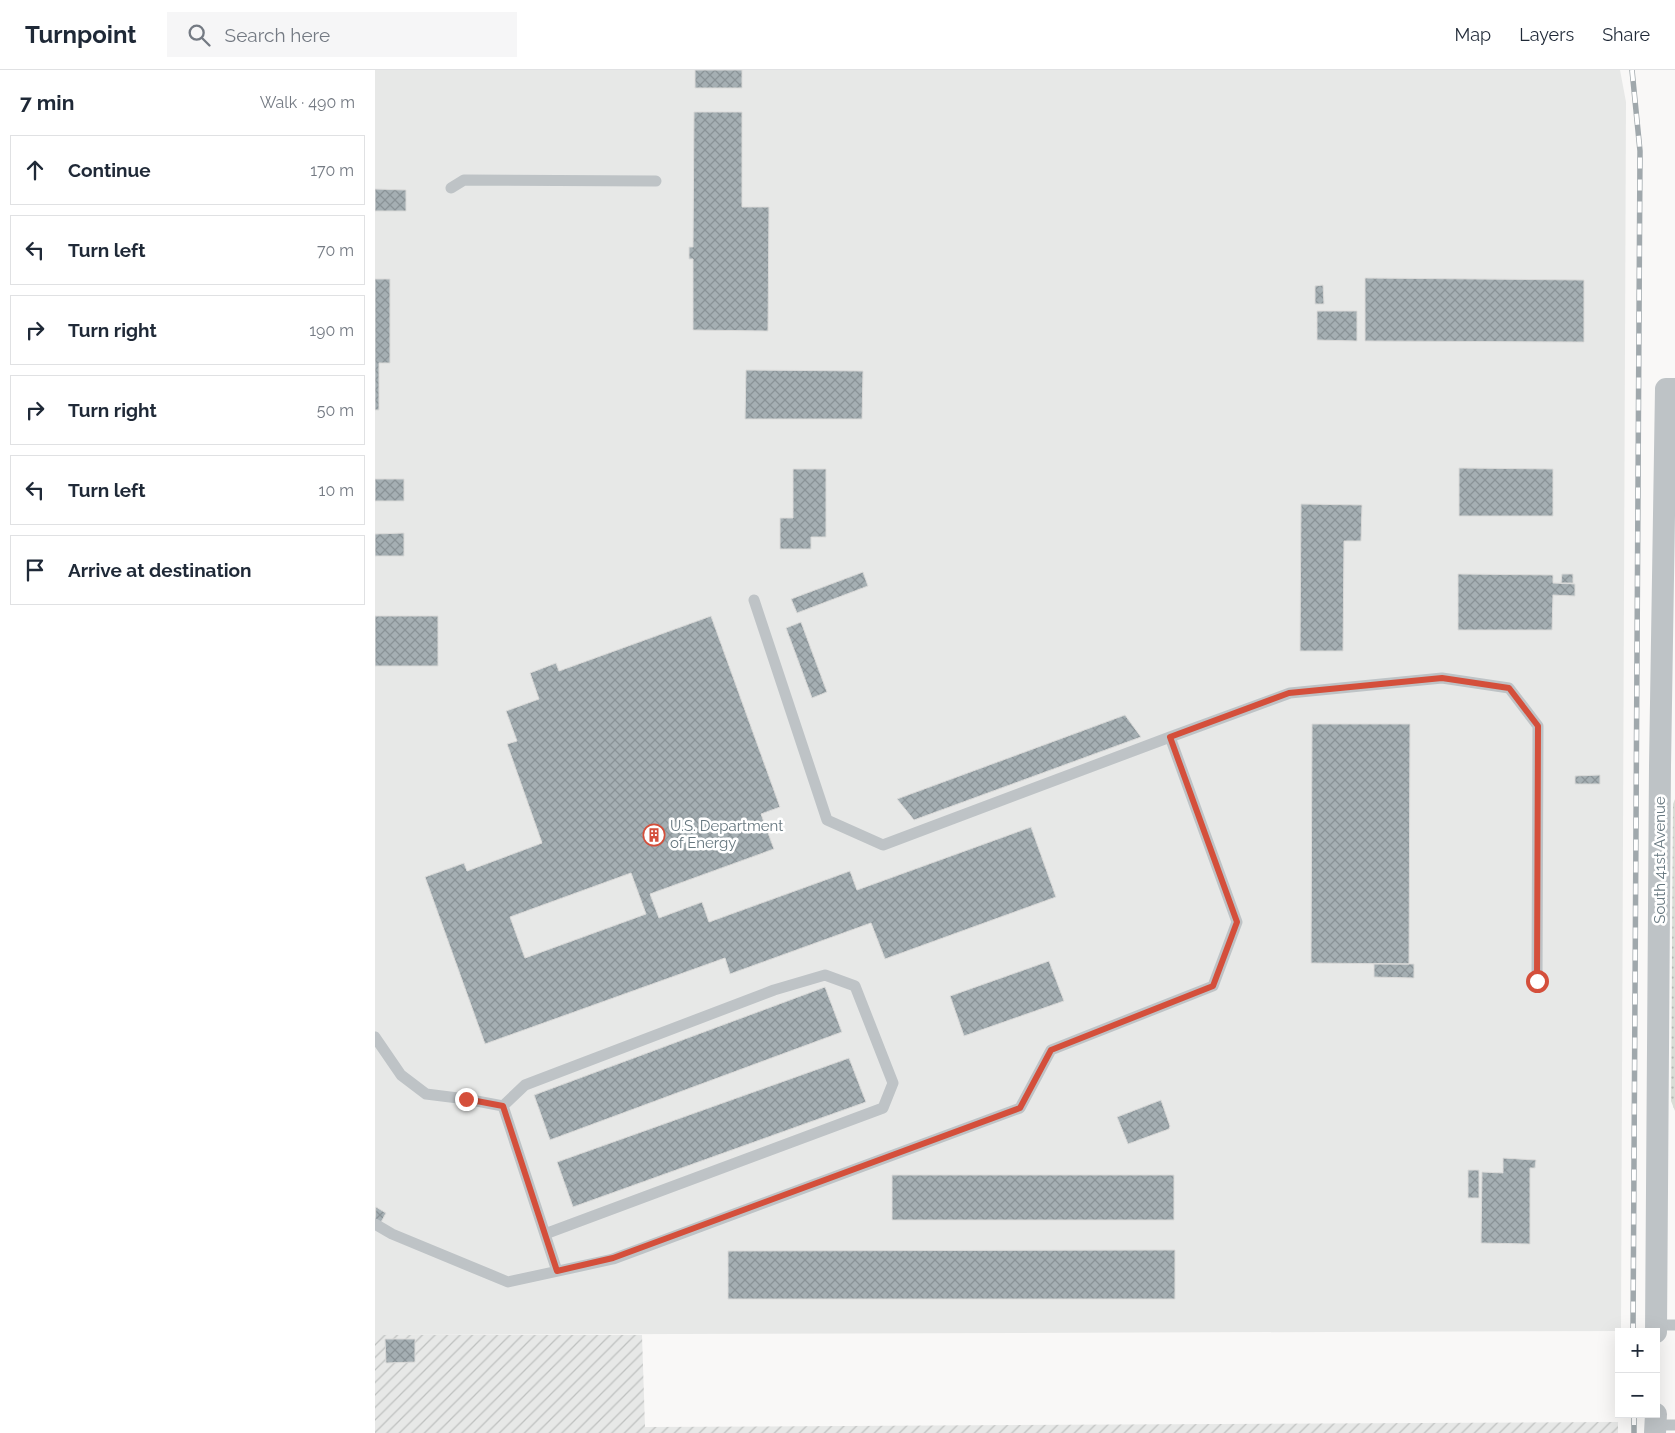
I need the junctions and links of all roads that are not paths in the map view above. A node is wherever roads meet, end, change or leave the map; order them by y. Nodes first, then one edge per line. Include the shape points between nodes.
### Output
1 (656, 181) dead end
2 (451, 188) dead end
3 (1671, 389) edge
4 (1669, 572) edge
5 (754, 600) dead end
6 (1170, 737) junction
7 (1668, 766) edge
8 (1537, 981) dead end
9 (375, 1037) edge
10 (503, 1106) junction
11 (1667, 1134) edge
12 (375, 1224) edge
13 (545, 1234) junction
14 (557, 1271) junction
15 (1663, 1327) edge

1 - 2 lane via 464,180
3 - 4 street, South 41st Avenue
4 - 7 street, South 41st Avenue
5 - 6 lane via 827,820 883,845
6 - 8 lane via 1289,693 1442,678 1509,688 1538,726
6 - 14 lane via 1237,922 1213,986 1051,1050 1020,1108 613,1258
7 - 11 street, South 41st Avenue
9 - 10 lane via 401,1075 426,1094
10 - 13 lane
10 - 13 lane via 525,1085 774,990 825,975 855,986 893,1083 883,1108
11 - 15 street, South 41st Avenue
12 - 14 lane via 508,1282
13 - 14 lane

